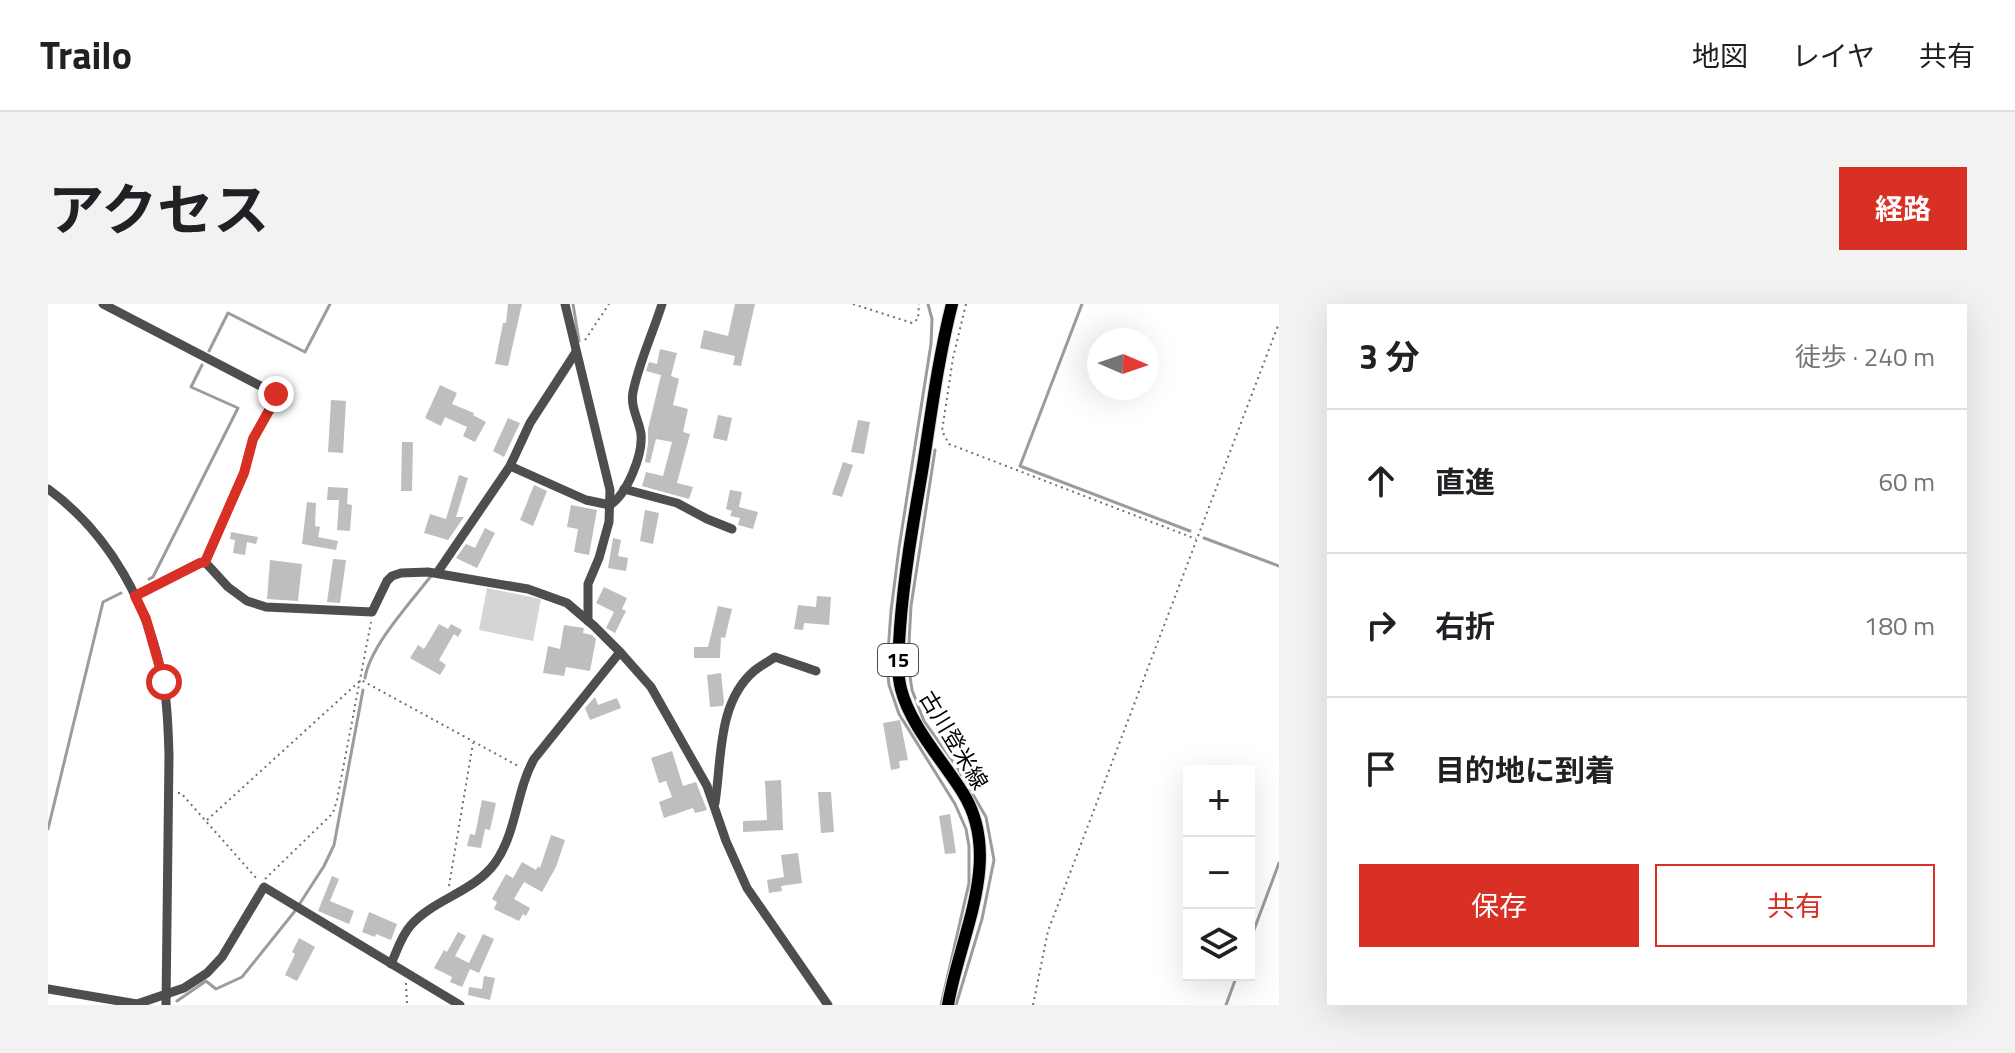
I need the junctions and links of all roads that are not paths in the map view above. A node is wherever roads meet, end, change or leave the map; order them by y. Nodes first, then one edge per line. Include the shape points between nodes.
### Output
1 (103, 304) edge
2 (565, 304) edge
3 (662, 304) edge
4 (952, 304) edge
5 (576, 352) junction
6 (510, 466) junction
7 (48, 489) edge
8 (624, 489) junction
9 (610, 505) junction
10 (732, 529) dead end
11 (205, 562) junction
12 (433, 573) junction
13 (135, 596) junction
14 (588, 621) junction
15 (620, 652) junction
16 (816, 671) dead end
17 (714, 806) junction
18 (391, 964) junction
19 (48, 989) edge
20 (166, 1000) edge
21 (137, 1004) edge
22 (460, 1005) edge
23 (828, 1005) edge
24 (948, 1005) edge

1 - 11 street via 276,394
2 - 5 street
3 - 8 street via 633,393 640,452
4 - 24 main road, 古川登米線 / 15 via 907,560 898,652 901,690 916,723 965,796 980,853 979,879
5 - 6 street via 530,423
5 - 9 street
6 - 9 street via 586,500
6 - 12 street
7 - 13 street via 98,537
8 - 9 street
8 - 10 street via 677,503
9 - 14 street via 588,584
11 - 12 street via 228,587 266,607 372,612 392,576
11 - 13 street
12 - 14 street via 528,589 567,603
13 - 20 street via 164,682 168,714
14 - 15 street
15 - 17 street via 651,687
15 - 18 street via 534,759 495,863 411,925
16 - 17 street via 775,657 737,692 724,726
17 - 23 street via 747,888
18 - 20 street via 264,887 222,957
18 - 22 street
19 - 21 street
20 - 21 street

